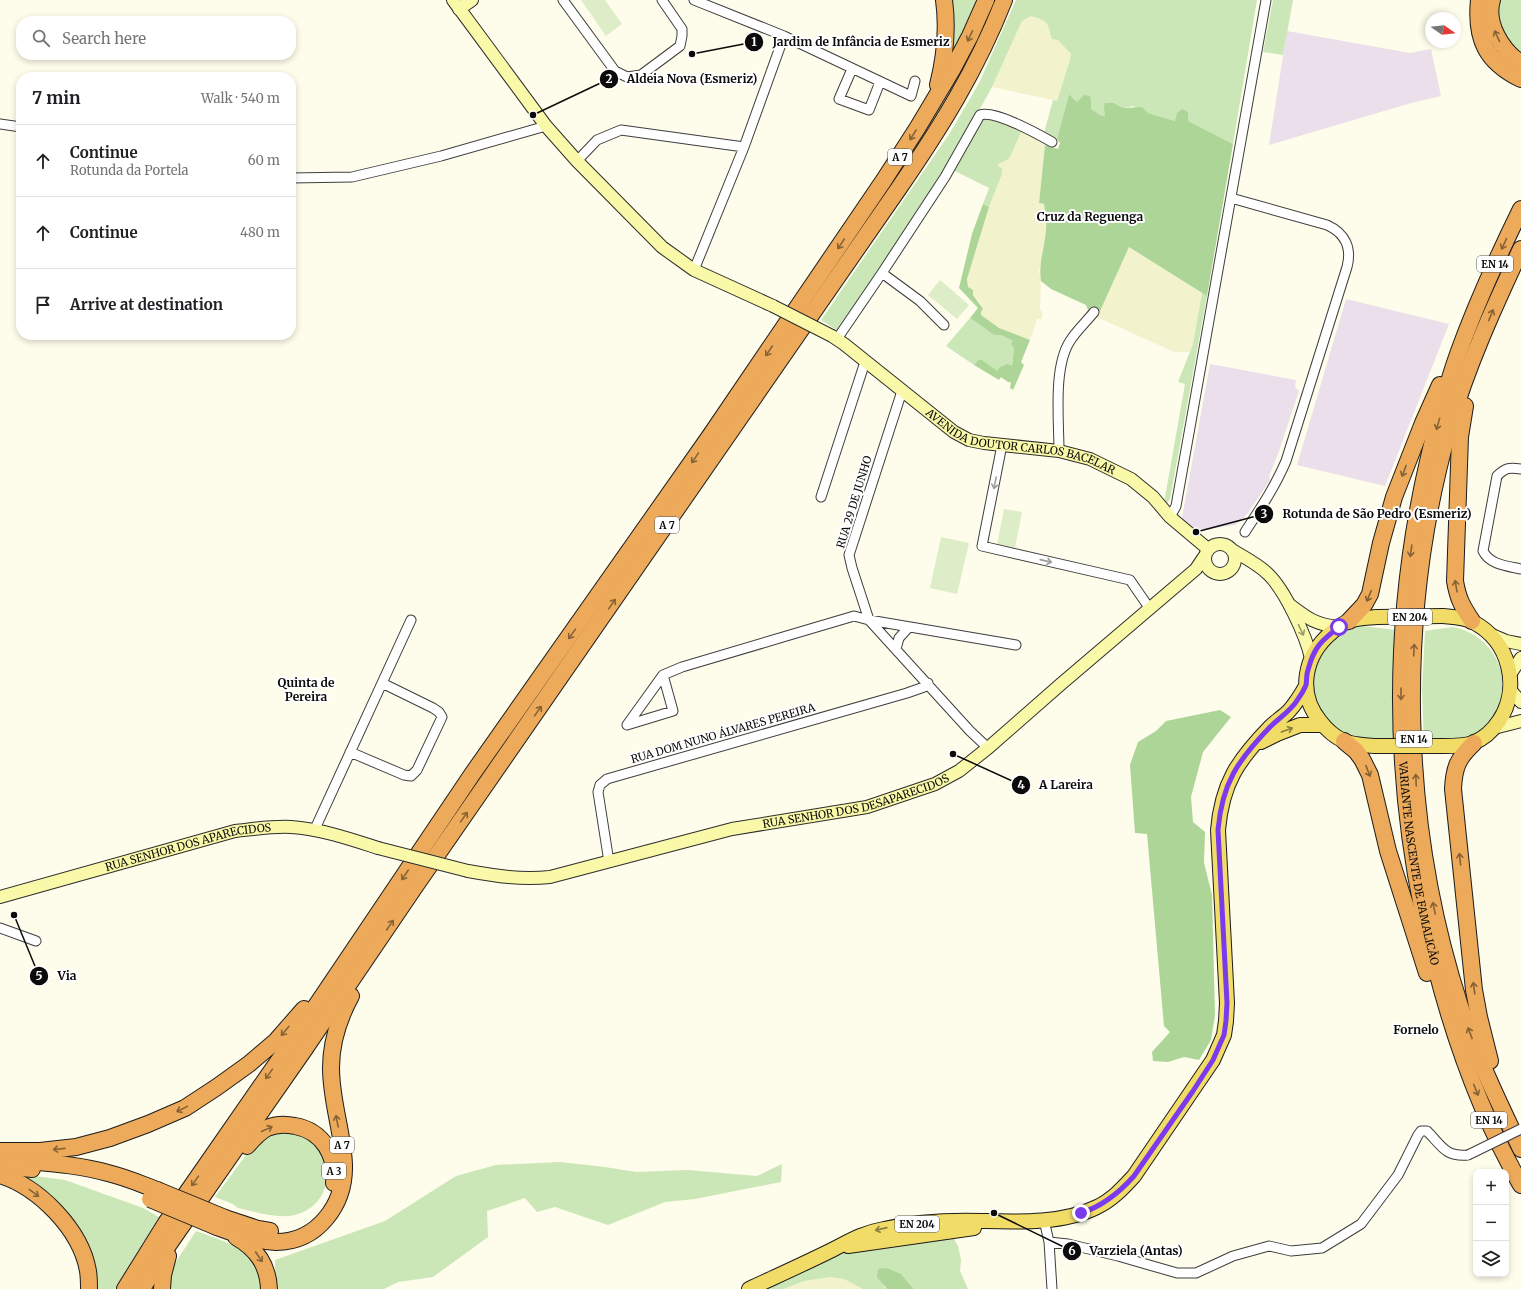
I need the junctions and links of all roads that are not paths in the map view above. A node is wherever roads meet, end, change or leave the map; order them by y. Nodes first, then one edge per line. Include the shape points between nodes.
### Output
1 (472, 0) edge
2 (563, 0) edge
3 (662, 0) edge
4 (694, 0) edge
5 (944, 0) edge
6 (986, 0) edge
7 (1004, 0) edge
8 (1266, 0) edge
9 (1479, 0) edge
10 (1492, 0) edge
11 (456, 4) edge
12 (784, 36) junction
13 (1521, 63) edge
14 (852, 68) junction
15 (1521, 79) edge
16 (915, 81) dead end
17 (880, 82) junction
18 (934, 102) junction
19 (0, 124) edge
20 (16, 126) edge
21 (546, 126) junction
22 (1052, 142) dead end
23 (744, 147) junction
24 (577, 161) junction
25 (296, 178) edge
26 (1231, 198) junction
27 (1521, 209) edge
28 (1521, 249) edge
29 (694, 270) junction
30 (882, 273) junction
31 (1094, 312) dead end
32 (1471, 320) junction
33 (944, 325) dead end
34 (835, 337) junction
35 (1476, 351) junction
36 (865, 362) junction
37 (902, 391) junction
38 (1002, 445) junction
39 (1058, 451) junction
40 (1521, 469) edge
41 (821, 497) dead end
42 (1170, 517) junction
43 (1245, 532) dead end
44 (1232, 550) junction
45 (1206, 553) junction
46 (1256, 566) junction
47 (1521, 569) edge
48 (1229, 571) junction
49 (1212, 572) junction
50 (1179, 583) junction
51 (1288, 603) junction
52 (1150, 609) junction
53 (411, 620) dead end
54 (869, 620) junction
55 (1472, 621) junction
56 (1344, 624) junction
57 (909, 627) junction
58 (1492, 635) junction
59 (1521, 644) edge
60 (1016, 645) dead end
61 (896, 649) junction
62 (1312, 658) junction
63 (1521, 658) edge
64 (1511, 673) junction
65 (663, 675) junction
66 (382, 682) junction
67 (928, 683) junction
68 (1306, 686) junction
69 (1516, 697) edge
70 (1521, 721) edge
71 (1323, 725) junction
72 (1494, 728) junction
73 (1344, 741) junction
74 (1474, 743) junction
75 (1254, 746) junction
76 (988, 748) junction
77 (350, 752) junction
78 (314, 831) junction
79 (378, 848) joint
80 (609, 862) junction
81 (0, 897) edge
82 (0, 928) edge
83 (36, 941) dead end
84 (368, 957) junction
85 (331, 984) junction
86 (1462, 1054) junction
87 (1507, 1120) junction
88 (1521, 1129) edge
89 (1521, 1149) edge
90 (0, 1151) edge
91 (0, 1158) edge
92 (227, 1160) junction
93 (0, 1166) edge
94 (0, 1175) edge
95 (1521, 1185) edge
96 (154, 1195) junction
97 (1044, 1220) junction
98 (221, 1222) junction
99 (1049, 1242) junction
100 (170, 1244) junction
101 (89, 1289) edge
102 (125, 1289) edge
103 (142, 1289) edge
104 (162, 1289) edge
105 (269, 1289) edge
106 (749, 1289) edge
107 (1052, 1289) edge

1 - 11 street
2 - 3 street via 615,71 627,78 641,75 680,46 682,29
4 - 12 street
5 - 18 highway via 945,48
6 -> 18 highway, A 7 via 962,53
84 -> 7 highway, A 7 via 919,159 954,105
8 - 26 street
9 - 15 highway via 1478,18 1484,48 1502,68
13 -> 10 highway via 1501,45 1495,33 1492,26
11 - 21 street, AVENIDA DOUTOR CARLOS BACELAR
12 - 14 street
12 - 23 street
14 - 17 street
14 - 17 street via 839,99 869,110
16 - 17 street via 911,96
18 -> 85 highway, A 7 via 763,359 474,773
19 - 20 street
21 - 24 street, AVENIDA DOUTOR CARLOS BACELAR
21 - 25 street via 441,156 352,176
22 - 30 street via 1012,122 988,115 980,116 945,177
23 - 24 street via 620,130 597,140
23 - 29 street
24 - 29 street, AVENIDA DOUTOR CARLOS BACELAR via 662,247
26 - 42 street via 1176,506
26 - 43 street via 1334,228 1342,235 1349,251 1348,267 1286,461 1268,498
27 -> 32 highway, VARIANTE NASCENTE DE FAMALICÃO / EN 14
35 -> 28 highway, VARIANTE NASCENTE DE FAMALICÃO / EN 14
29 - 34 street, AVENIDA DOUTOR CARLOS BACELAR, bridge
30 - 33 street via 920,302
30 - 34 street
31 - 39 street via 1070,340 1060,368
32 -> 56 highway via 1423,423 1394,497 1370,594 1362,608
32 -> 86 highway, VARIANTE NASCENTE DE FAMALICÃO / EN 14 via 1457,357 1435,432 1418,507 1407,583 1401,686 1405,790 1415,875 1442,996
34 - 36 street, AVENIDA DOUTOR CARLOS BACELAR
55 -> 35 highway via 1457,595 1455,581 1460,438
87 -> 35 highway, VARIANTE NASCENTE DE FAMALICÃO / EN 14 via 1461,1008 1434,910 1419,821 1413,730 1416,618 1434,486 1450,427
36 - 37 street, AVENIDA DOUTOR CARLOS BACELAR
36 - 41 street
37 - 38 street, AVENIDA DOUTOR CARLOS BACELAR via 954,432 969,440
37 - 54 street, RUA 29 DE JUNHO via 850,555
38 - 39 street, AVENIDA DOUTOR CARLOS BACELAR
38 -> 52 street via 982,546 1130,580
39 - 42 street, AVENIDA DOUTOR CARLOS BACELAR via 1090,459 1131,479 1153,497
40 - 47 street via 1504,470 1497,476 1483,551 1487,559
42 - 45 street, AVENIDA DOUTOR CARLOS BACELAR
44 - 45 street via 1228,546 1218,544
44 - 46 street
44 - 48 street via 1235,561
45 - 49 street via 1208,569
45 - 50 street, RUA SENHOR DOS DESAPARECIDOS via 1196,570
46 - 48 street
46 - 51 street via 1277,584
48 - 49 street via 1221,574
49 - 50 street, RUA SENHOR DOS DESAPARECIDOS
50 - 52 street, RUA SENHOR DOS DESAPARECIDOS
51 - 56 street via 1309,619 1324,625
51 -> 62 street
52 - 76 street, RUA SENHOR DOS DESAPARECIDOS
53 - 66 street
54 - 57 street
54 - 61 street
54 - 65 street via 854,616 682,667
55 - 56 main road, EN 204, bridge via 1443,616 1376,617
55 - 58 main road, EN 204
56 - 62 main road, EN 204 via 1321,641
57 - 60 street
57 - 61 street via 899,638
58 - 59 street via 1506,642
58 - 64 main road, EN 204 via 1509,661
61 - 67 street
62 - 68 main road, EN 204
63 - 64 street
64 - 69 main road, EN 204
65 - 65 street via 650,693 627,725 673,711
66 - 77 street
66 - 77 street via 434,708 442,717 417,770 411,776
67 - 76 street
67 - 80 street, RUA DOM NUNO ÁLVARES PEREIRA via 924,687 607,779 600,784 598,792
68 - 71 main road via 1312,709
68 - 75 main road, EN 204 via 1289,711 1271,726
69 - 72 main road, EN 204
70 - 72 street
71 - 73 main road
75 -> 71 main road, EN 204 via 1295,727 1307,724
72 - 74 main road, EN 204
73 - 74 main road, bridge via 1374,746 1443,746
73 -> 86 highway, EN 14 via 1356,751 1368,770 1388,850 1421,956 1440,1009
87 -> 74 highway, EN 14 via 1474,990 1453,789 1457,762
75 - 97 main road, EN 204 via 1233,773 1224,794 1218,830 1227,1003 1226,1021 1219,1047 1193,1091 1124,1187 1106,1202 1090,1210
76 - 80 street, RUA SENHOR DOS DESAPARECIDOS via 959,771 935,784 867,807 732,829
77 - 78 street
78 - 79 street, RUA SENHOR DOS APARECIDOS via 330,833
78 - 81 street, RUA SENHOR DOS APARECIDOS via 292,827 235,831
79 - 80 street, RUA SENHOR DOS DESAPARECIDOS, bridge via 500,877 536,879
82 - 83 street
84 - 92 highway, A 7
98 -> 84 highway, A 7 via 235,1234 258,1240 286,1241 313,1231 335,1207 343,1187 344,1163 332,1088 333,1045 338,1024 362,976
85 -> 90 highway via 323,986 276,1042 185,1108 110,1138 76,1147 40,1151
85 -> 102 highway, A 7 via 166,1223
86 -> 95 highway, VARIANTE NASCENTE DE FAMALICÃO / EN 14 via 1498,1140
87 - 89 highway, VARIANTE NASCENTE DE FAMALICÃO / EN 14
88 - 99 street, bridge via 1468,1155 1459,1156 1448,1152 1427,1131 1421,1131 1398,1175 1361,1224 1322,1248 1291,1252 1269,1246 1233,1256 1196,1273 1177,1273 1144,1262
91 - 96 highway via 82,1167 109,1173
92 -> 98 highway, A 3 via 236,1159 258,1134 267,1128 275,1125 299,1126 312,1132 324,1143 332,1158 335,1174 331,1192 323,1207 311,1220 294,1229 269,1231
92 - 100 highway, A 7
93 - 96 highway via 76,1174
94 -> 101 highway via 33,1191 60,1215 80,1247 88,1270
96 - 98 highway, bridge
97 - 99 street
97 - 106 main road, EN 204 via 1004,1223 969,1221 896,1226 860,1235
98 -> 105 highway via 245,1242 264,1264
99 - 107 street
100 - 103 highway, A 7
100 - 104 highway

